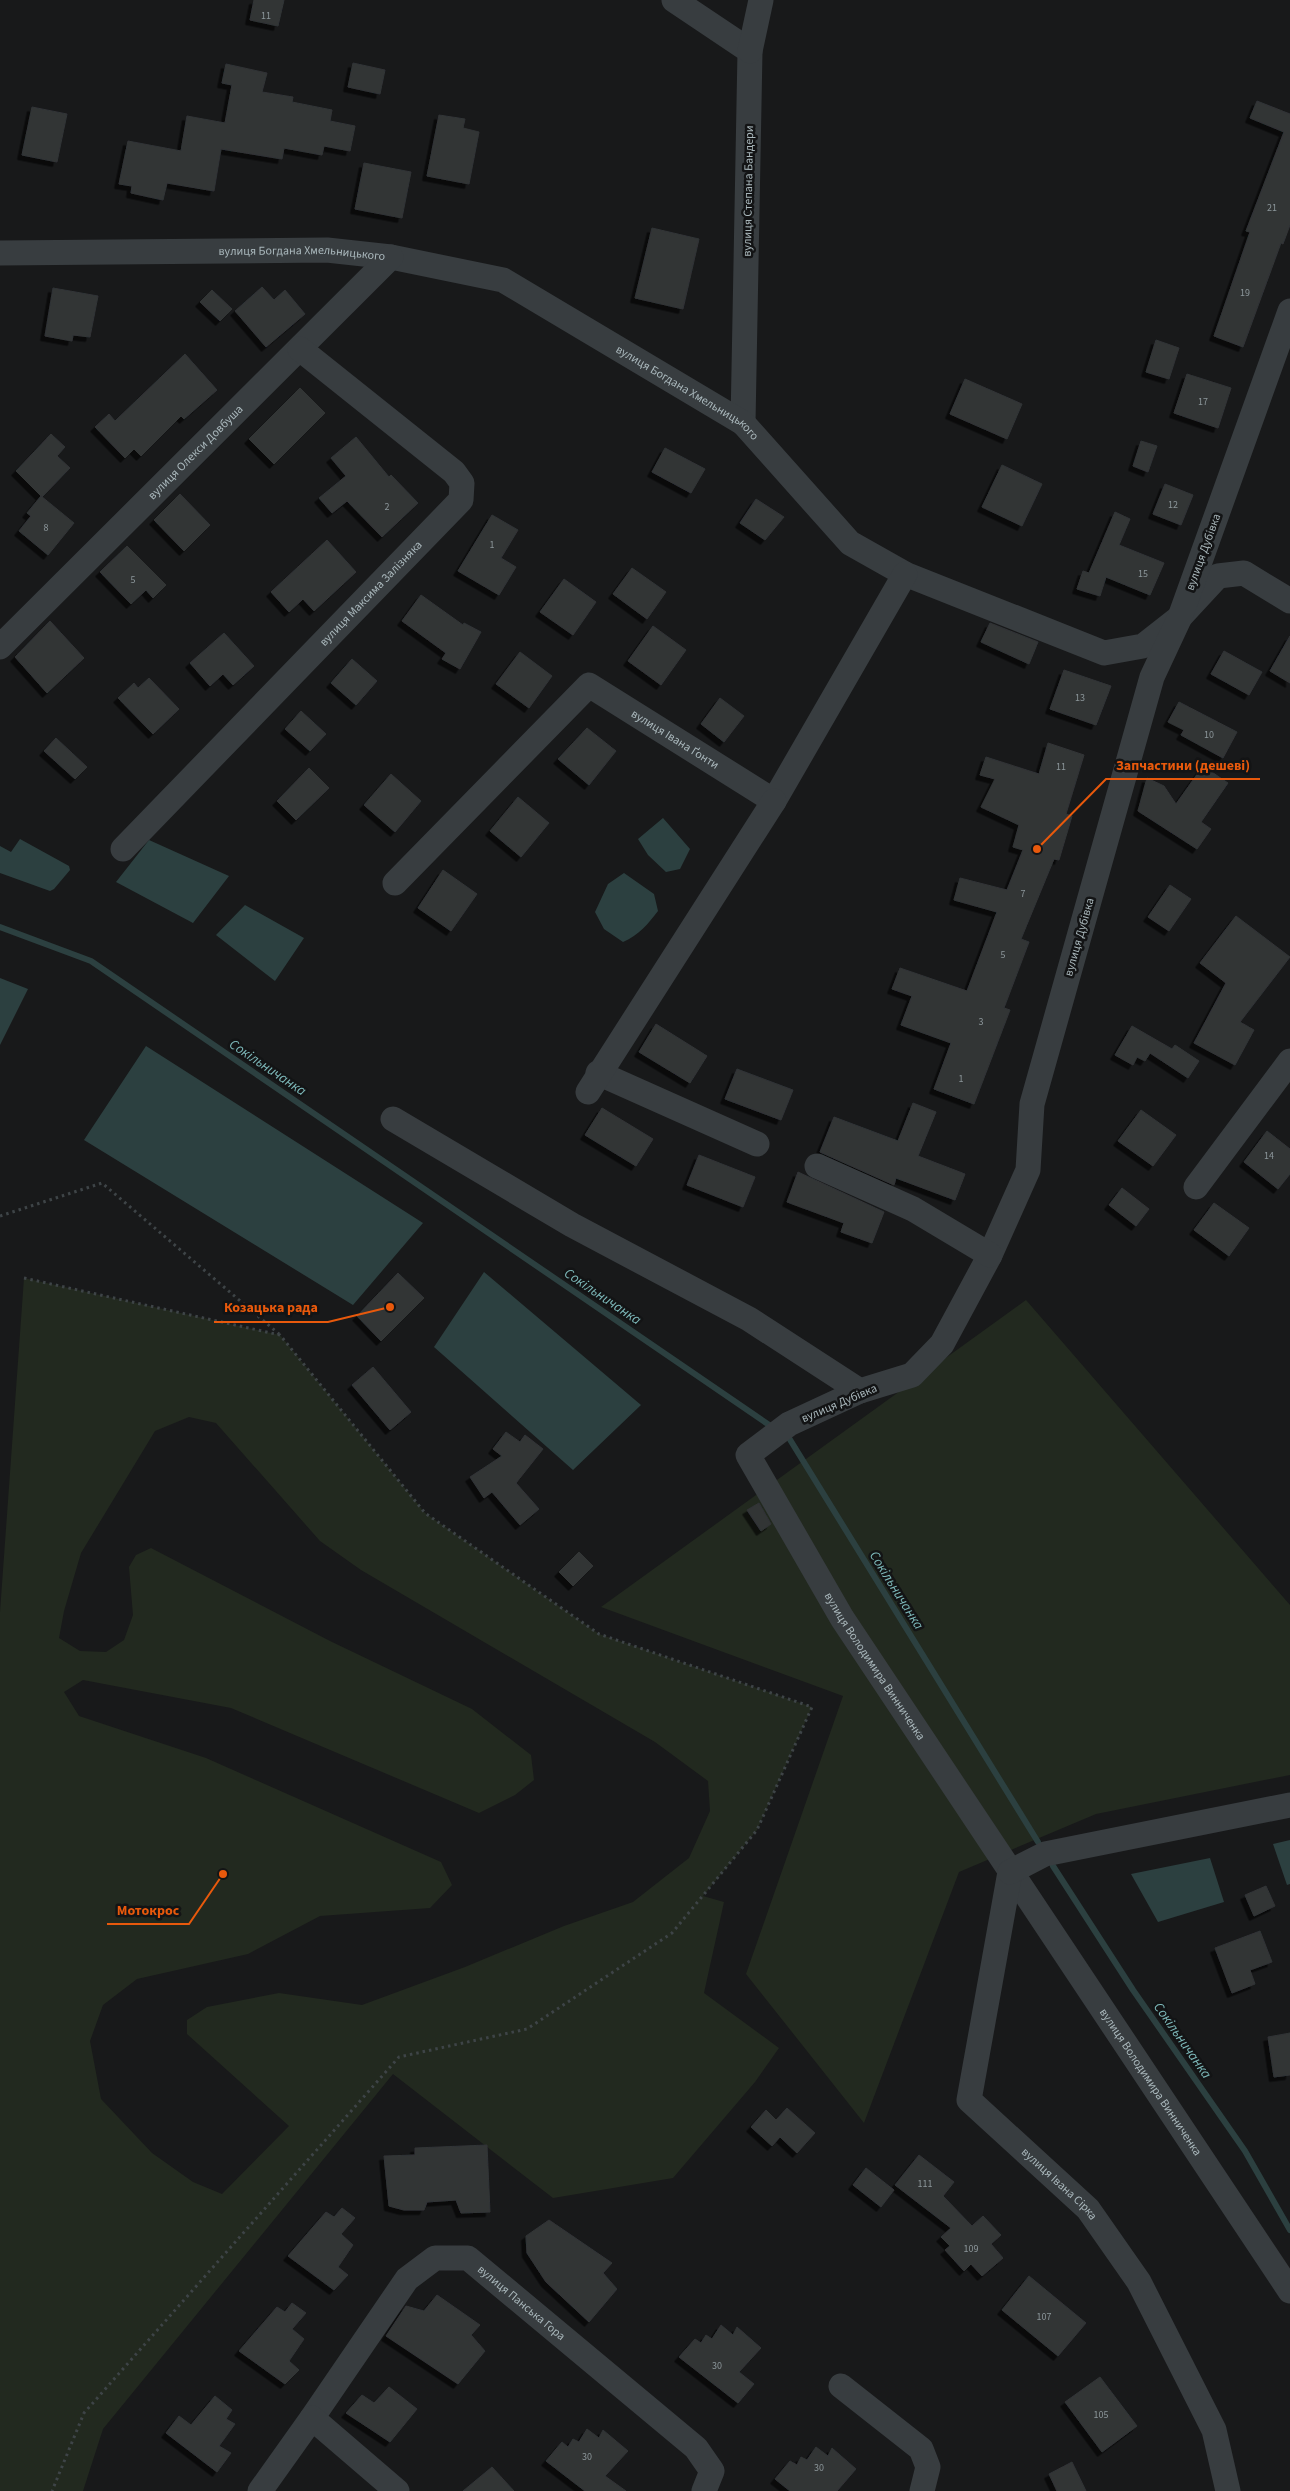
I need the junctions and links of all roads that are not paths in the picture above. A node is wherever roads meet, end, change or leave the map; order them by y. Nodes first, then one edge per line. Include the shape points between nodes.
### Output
1 (674, 0) edge
2 (761, 0) edge
3 (750, 52) junction
4 (0, 253) edge
5 (391, 258) junction
6 (1290, 312) edge
7 (300, 349) junction
8 (743, 423) junction
9 (904, 574) junction
10 (1290, 601) edge
11 (1180, 617) junction
12 (0, 647) edge
13 (774, 801) junction
14 (123, 849) dead end
15 (395, 883) dead end
16 (1290, 1061) edge
17 (394, 1119) dead end
18 (757, 1144) dead end
19 (817, 1166) dead end
20 (1196, 1187) dead end
21 (990, 1255) junction
22 (860, 1391) junction
23 (748, 1455) joint
24 (1290, 1805) edge
25 (1010, 1872) junction
26 (1290, 2291) edge
27 (841, 2386) dead end
28 (312, 2418) junction
29 (260, 2491) edge
30 (396, 2491) edge
31 (704, 2491) edge
32 (922, 2491) edge
33 (1228, 2491) edge

1 - 3 street
2 - 3 street, вулиця Степана Бандери
3 - 8 street, вулиця Степана Бандери
4 - 5 street, вулиця Богдана Хмельницького via 327,250
5 - 7 street, вулиця Олекси Довбуша
5 - 8 street, вулиця Богдана Хмельницького via 503,280
6 - 11 street, вулиця Дубівка
7 - 12 street, вулиця Олекси Довбуша
7 - 14 street, вулиця Максима Залізняка via 454,472 462,483 461,500
8 - 9 street, вулиця Богдана Хмельницького via 850,543
9 - 11 street, вулиця Богдана Хмельницького via 1104,652 1143,646
9 - 13 street
10 - 11 street, вулиця Богдана Хмельницького via 1244,574 1218,576
11 - 21 street, вулиця Дубівка via 1152,677 1032,1104 1028,1170
13 - 15 street, вулиця Івана Ґонти via 589,685
13 - 18 street via 593,1083
16 - 20 street
17 - 22 street via 572,1225 749,1319
19 - 21 street via 913,1209
21 - 22 street, вулиця Дубівка via 942,1344 912,1375
22 - 23 street, вулиця Дубівка via 783,1428
23 - 25 street, вулиця Володимира Винниченка via 842,1618
24 - 25 street via 1045,1854
25 - 26 street, вулиця Володимира Винниченка
25 - 33 street, вулиця Івана Сірка via 969,2100 1088,2209 1138,2282 1214,2430
27 - 32 street via 921,2449 928,2468
28 - 29 street, вулиця Панська Гора
28 - 30 street
28 - 31 street, вулиця Панська Гора via 407,2279 436,2258 468,2258 696,2448 712,2471

